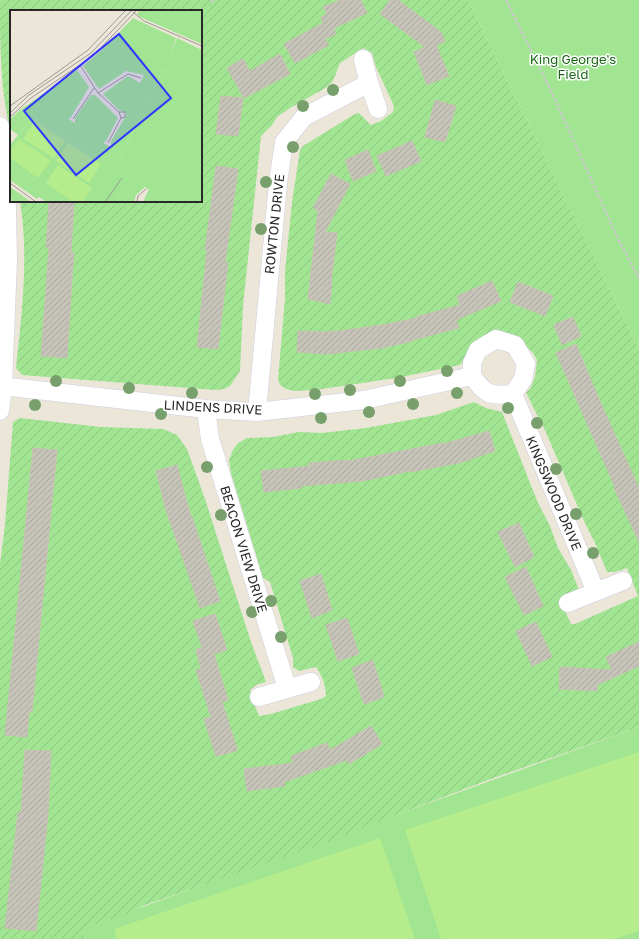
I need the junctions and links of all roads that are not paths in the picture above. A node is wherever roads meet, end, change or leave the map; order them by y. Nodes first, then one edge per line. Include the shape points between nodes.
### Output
1 (363, 59) dead end
2 (369, 83) junction
3 (378, 108) dead end
4 (0, 126) edge
5 (472, 376) junction
6 (1, 386) edge
7 (513, 394) junction
8 (206, 409) junction
9 (0, 411) edge
10 (257, 412) junction
11 (623, 581) dead end
12 (596, 592) junction
13 (568, 602) dead end
14 (311, 682) dead end
15 (287, 688) junction
16 (259, 696) dead end

1 - 2 street
2 - 3 street
2 - 10 street, ROWTON DRIVE via 304,117 284,142
4 - 6 street via 6,161 8,260
5 - 7 street via 483,391 497,395
5 - 7 street via 472,363 478,350 496,339 515,345 526,364 524,379
5 - 10 street, LINDENS DRIVE via 364,400
6 - 8 street, LINDENS DRIVE
6 - 9 street
7 - 12 street, KINGSWOOD DRIVE
8 - 10 street, LINDENS DRIVE
8 - 15 street, BEACON VIEW DRIVE via 210,439
11 - 12 street
12 - 13 street
14 - 15 street
15 - 16 street

